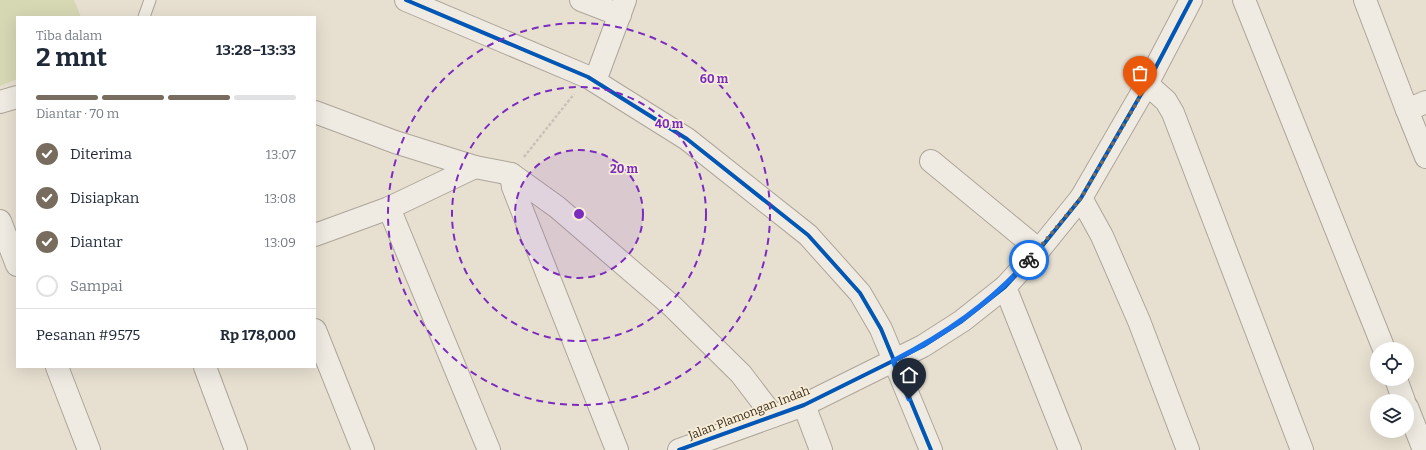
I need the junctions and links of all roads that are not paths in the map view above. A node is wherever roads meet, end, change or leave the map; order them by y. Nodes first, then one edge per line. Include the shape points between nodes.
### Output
1 (150, 0) edge
2 (406, 0) edge
3 (580, 0) edge
4 (1191, 0) edge
5 (1244, 0) edge
6 (1365, 0) edge
7 (623, 8) edge
8 (144, 16) edge
9 (591, 79) junction
10 (1147, 84) junction
11 (16, 97) edge
12 (0, 102) edge
13 (1417, 106) edge
14 (316, 112) edge
15 (1426, 157) edge
16 (931, 161) dead end
17 (475, 167) junction
18 (511, 174) junction
19 (1081, 198) junction
20 (389, 208) junction
21 (0, 221) edge
22 (316, 236) edge
23 (1039, 250) junction
24 (16, 262) edge
25 (1005, 287) junction
26 (316, 332) edge
27 (1381, 342) edge
28 (893, 361) junction
29 (57, 368) edge
30 (205, 368) edge
31 (804, 405) junction
32 (773, 416) junction
33 (1414, 425) edge
34 (690, 448) edge
35 (89, 450) edge
36 (236, 450) edge
37 (363, 450) edge
38 (489, 450) edge
39 (617, 450) edge
40 (821, 450) edge
41 (932, 450) edge
42 (1070, 450) edge
43 (1188, 450) edge
44 (1302, 450) edge
45 (1424, 450) edge

1 - 8 lane
2 - 9 street
3 - 7 street
4 - 10 street, Jalan Plamongan Indah
5 - 27 street
6 - 13 street
7 - 9 street
9 - 28 street via 687,139 808,235 860,293 881,330
10 - 19 street, Jalan Plamongan Indah
10 - 44 street via 1166,101 1173,113
11 - 12 street
13 - 15 street
14 - 17 street via 395,142
16 - 23 street
17 - 18 street
17 - 20 street
18 - 32 street via 557,207 672,306 740,374
18 - 39 street via 513,187
19 - 23 street, Jalan Plamongan Indah
19 - 43 street via 1102,236 1139,321
20 - 22 street
20 - 38 street
21 - 24 street
23 - 25 street, Jalan Plamongan Indah
25 - 28 street, Jalan Plamongan Indah via 962,321 923,346
25 - 42 street
26 - 37 street
28 - 31 street, Jalan Plamongan Indah
28 - 41 street
29 - 35 street
30 - 36 street
31 - 32 street, Jalan Plamongan Indah
31 - 40 street
32 - 34 street, Jalan Plamongan Indah
33 - 45 street

